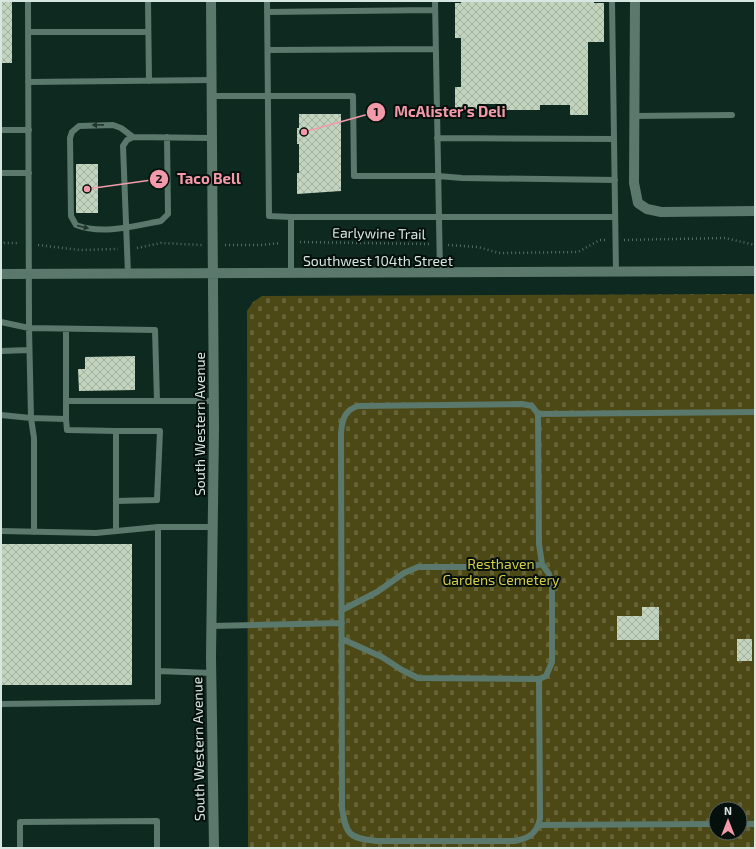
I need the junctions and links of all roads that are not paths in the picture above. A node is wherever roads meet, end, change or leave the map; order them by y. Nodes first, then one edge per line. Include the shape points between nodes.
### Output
1 (28, 1) edge
2 (148, 1) edge
3 (211, 1) edge
4 (267, 1) edge
5 (435, 1) edge
6 (612, 1) edge
7 (635, 1) edge
8 (435, 10) junction
9 (267, 12) junction
10 (28, 32) junction
11 (148, 32) junction
12 (436, 49) junction
13 (268, 50) junction
14 (212, 80) junction
15 (149, 81) junction
16 (28, 82) junction
17 (212, 96) junction
18 (268, 96) junction
19 (732, 115) dead end
20 (634, 116) junction
21 (1, 130) edge
22 (29, 130) junction
23 (133, 137) junction
24 (167, 137) junction
25 (212, 138) junction
26 (437, 138) junction
27 (614, 139) junction
28 (1, 173) edge
29 (29, 173) junction
30 (438, 176) junction
31 (615, 180) junction
32 (755, 211) edge
33 (291, 217) junction
34 (615, 217) junction
35 (439, 218) junction
36 (126, 228) junction
37 (755, 271) edge
38 (616, 272) junction
39 (1, 274) edge
40 (30, 274) junction
41 (128, 274) junction
42 (213, 274) junction
43 (291, 274) junction
44 (440, 274) junction
45 (1, 322) edge
46 (29, 328) junction
47 (66, 329) junction
48 (29, 350) junction
49 (1, 351) edge
50 (66, 401) junction
51 (157, 401) junction
52 (214, 401) junction
53 (755, 412) edge
54 (538, 414) junction
55 (1, 415) edge
56 (31, 418) junction
57 (66, 419) junction
58 (116, 431) junction
59 (116, 500) junction
60 (158, 527) junction
61 (212, 527) junction
62 (1, 531) edge
63 (116, 531) junction
64 (34, 532) junction
65 (542, 564) junction
66 (342, 610) junction
67 (342, 624) junction
68 (211, 626) junction
69 (342, 639) junction
70 (158, 671) junction
71 (211, 673) junction
72 (539, 679) junction
73 (1, 704) edge
74 (708, 824) edge
75 (539, 825) junction
76 (20, 848) edge
77 (158, 848) edge
78 (214, 848) edge

1 - 10 lane
2 - 11 lane
3 - 14 main road, South Western Avenue
4 - 9 lane
5 - 8 lane
6 - 27 lane
7 - 20 main road
8 - 9 lane
8 - 12 lane
9 - 13 lane
10 - 11 lane
10 - 16 lane
11 - 15 lane
12 - 13 lane
12 - 26 lane
13 - 18 lane
14 - 15 lane
14 - 17 main road, South Western Avenue
15 - 16 lane
16 - 22 lane
17 - 18 lane
17 - 25 main road, South Western Avenue
18 - 30 lane via 353,96 354,176
18 - 33 lane via 269,216
19 - 20 lane
20 - 32 main road via 634,183 638,203 661,212
21 - 22 lane
22 - 29 lane
23 - 24 lane
23 - 36 lane via 123,146
23 -> 36 lane via 113,125 79,126 70,138 73,221 76,225 87,228
24 - 25 lane
24 - 36 lane via 168,214 161,221
25 - 42 main road, South Western Avenue
26 - 27 lane
26 - 30 lane
27 - 31 lane
28 - 29 lane
29 - 40 lane
30 - 31 lane
30 - 35 lane
31 - 34 lane
33 - 35 lane
33 - 43 lane
34 - 35 lane
34 - 38 lane
35 - 44 lane
36 - 41 lane
37 - 38 main road, Southwest 104th Street
38 - 44 main road, Southwest 104th Street
39 - 40 main road, Southwest 104th Street
40 - 41 main road, Southwest 104th Street
40 - 46 lane
41 - 42 main road, Southwest 104th Street
42 - 43 main road, Southwest 104th Street
42 - 52 main road, South Western Avenue
43 - 44 main road, Southwest 104th Street
45 - 46 lane
46 - 47 lane
46 - 48 lane
47 - 50 lane
47 - 51 lane via 155,330
48 - 49 lane
48 - 56 lane
50 - 51 lane
50 - 57 lane
51 - 52 lane
52 - 61 main road, South Western Avenue
53 - 54 lane
54 - 65 lane via 539,544
54 - 66 lane via 532,406 522,404 366,405 346,412 341,433
55 - 56 lane
56 - 57 lane
56 - 64 lane via 34,438
57 - 58 lane via 67,430
58 - 59 lane
58 - 59 lane via 160,431 157,500
59 - 63 lane
60 - 61 lane
60 - 63 lane
60 - 70 lane
61 - 68 main road, South Western Avenue
62 - 64 lane
63 - 64 lane
65 - 66 lane via 529,567 418,567
65 - 72 lane via 550,574 552,584 552,662 546,676
66 - 67 lane
67 - 68 lane
67 - 69 lane
68 - 71 main road, South Western Avenue
69 - 72 lane via 382,657 418,678
69 - 75 lane via 342,808 345,828 350,835 376,841 515,841 530,836
70 - 71 lane
70 - 73 lane via 158,702
71 - 78 main road, South Western Avenue
72 - 75 lane
74 - 75 lane
76 - 77 lane via 20,822 157,821

